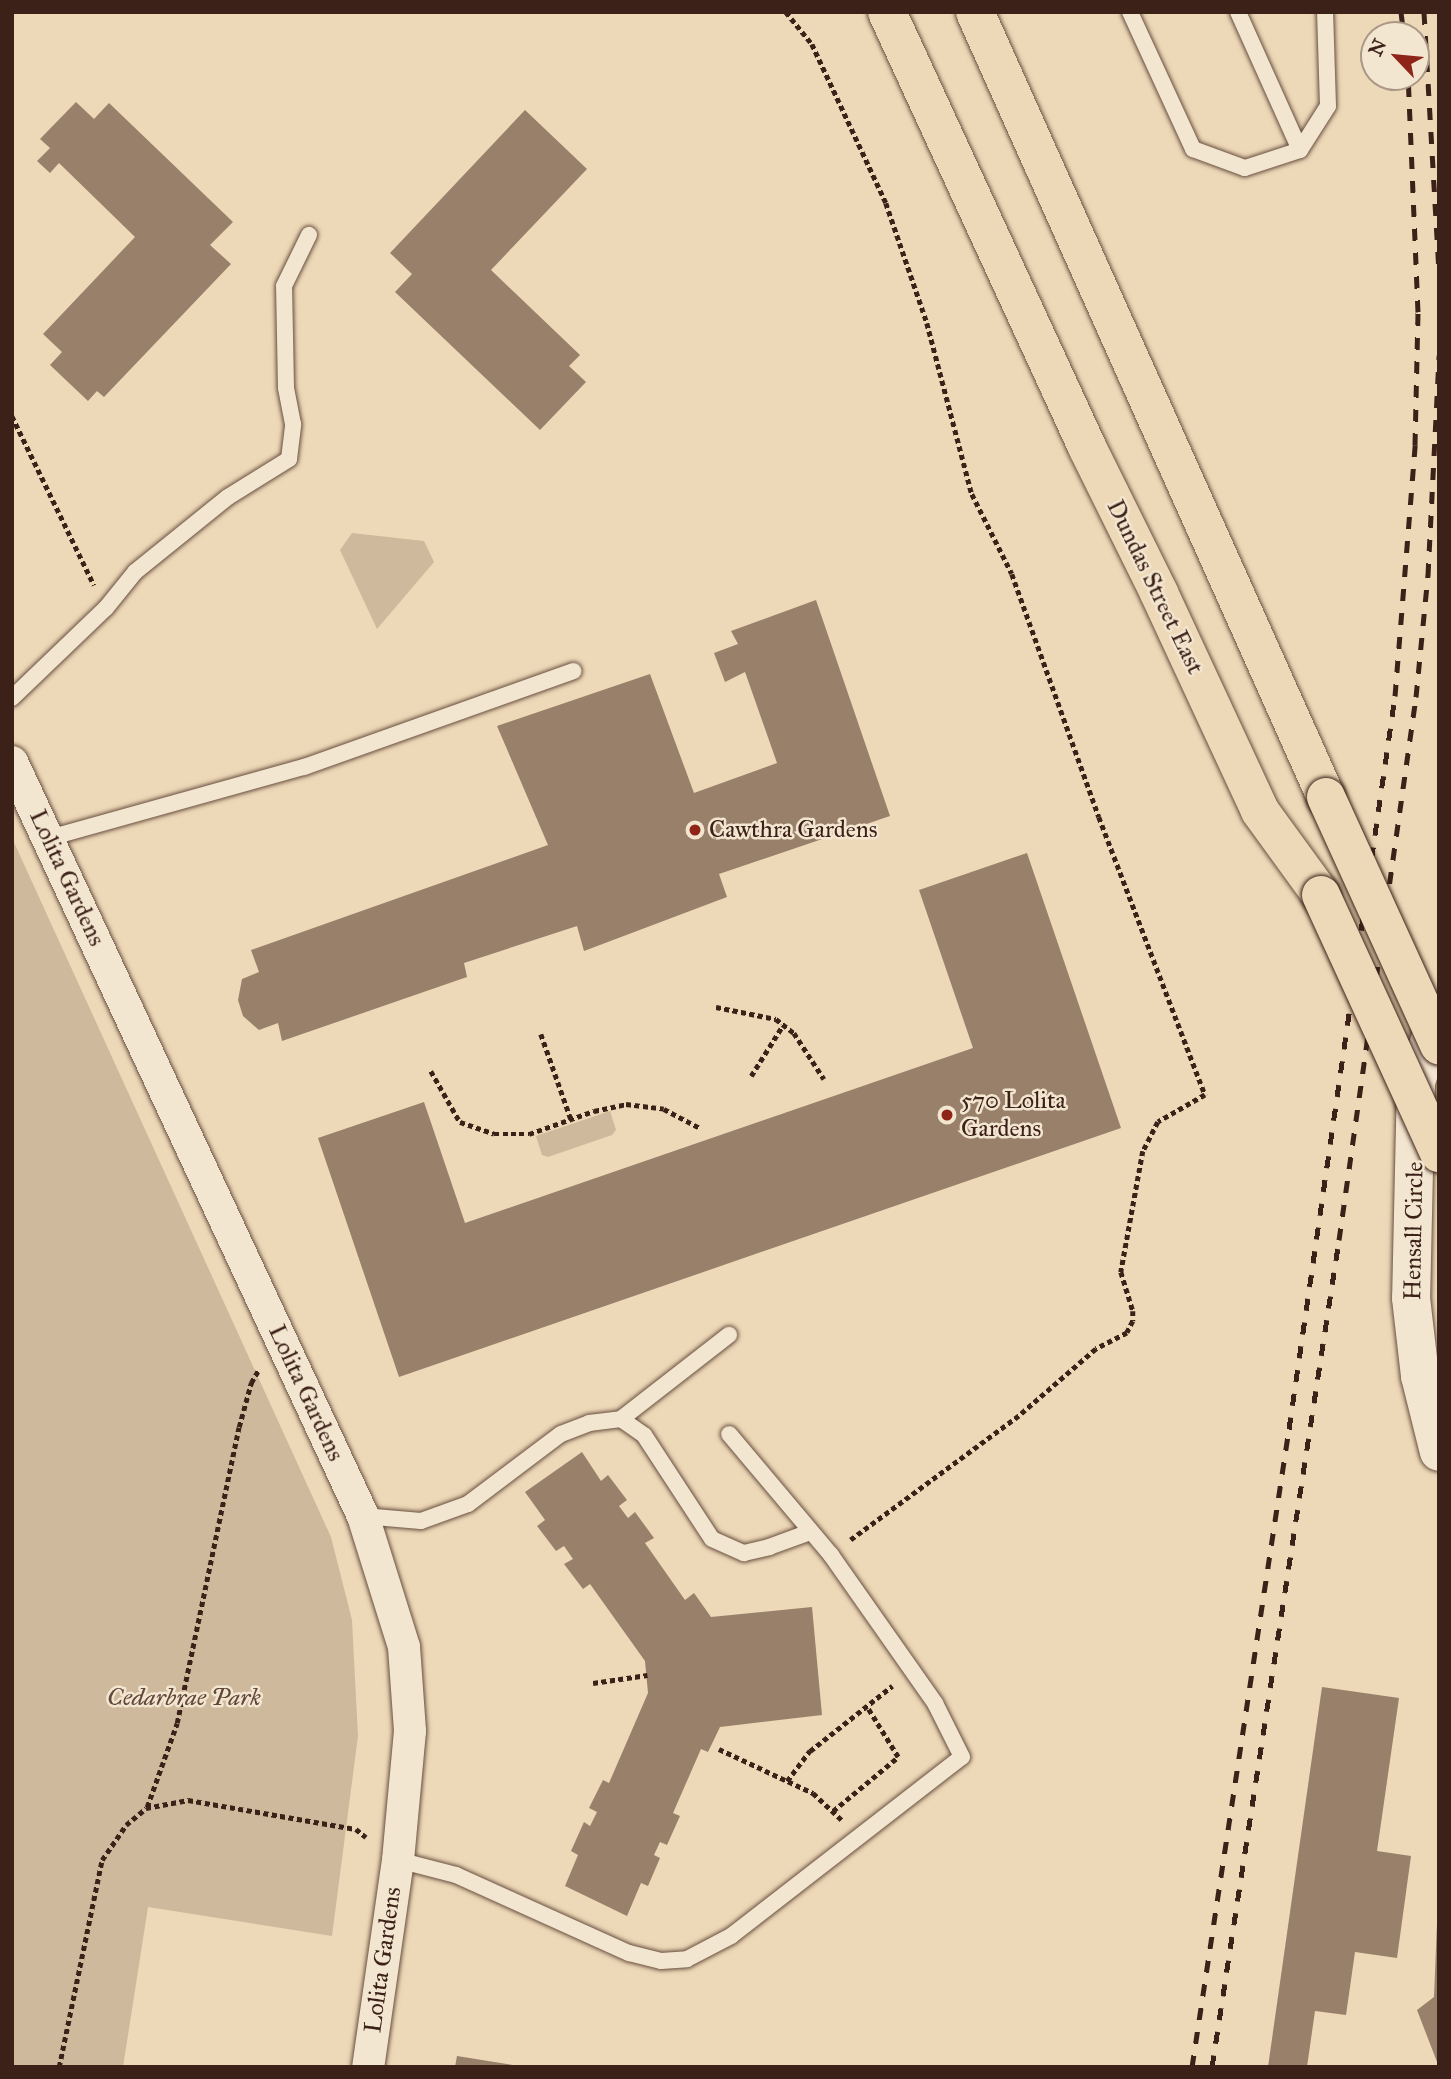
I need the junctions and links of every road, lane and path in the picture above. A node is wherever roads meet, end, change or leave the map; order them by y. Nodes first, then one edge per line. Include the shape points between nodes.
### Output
1 (786, 12) edge
2 (887, 12) edge
3 (975, 12) edge
4 (1130, 12) edge
5 (1238, 12) edge
6 (1325, 12) edge
7 (1300, 150) junction
8 (309, 235) dead end
9 (12, 416) edge
10 (106, 608) junction
11 (573, 671) dead end
12 (12, 698) edge
13 (12, 762) edge
14 (49, 838) junction
15 (716, 1007) dead end
16 (1439, 1012) edge
17 (783, 1025) junction
18 (541, 1034) dead end
19 (1439, 1045) edge
20 (431, 1071) dead end
21 (751, 1076) dead end
22 (824, 1079) dead end
23 (571, 1119) junction
24 (700, 1128) dead end
25 (1439, 1153) edge
26 (278, 1332) junction
27 (729, 1335) dead end
28 (621, 1419) junction
29 (729, 1434) dead end
30 (1439, 1452) edge
31 (363, 1516) junction
32 (810, 1532) junction
33 (831, 1555) junction
34 (910, 1668) junction
35 (647, 1675) dead end
36 (593, 1682) dead end
37 (867, 1707) junction
38 (719, 1749) dead end
39 (787, 1781) junction
40 (146, 1808) junction
41 (833, 1811) junction
42 (861, 1838) junction
43 (398, 1860) junction
44 (59, 2067) edge
45 (368, 2067) edge

1 - 33 path via 811,44 886,203 927,323 972,494 1012,574 1205,1095 1157,1122 1143,1151 1121,1272 1133,1311 1127,1333 1096,1349 1019,1416
2 - 25 main road, Dundas Street East, bridge via 1260,811 1321,895
3 - 19 main road, bridge
4 - 7 lane via 1193,149 1245,167
5 - 7 lane
6 - 7 lane via 1328,106
8 - 10 lane via 284,286 286,388 293,424 289,459 228,496 145,563
9 - 10 path
10 - 12 lane
11 - 14 lane via 304,767
13 - 14 street, Lolita Gardens
14 - 26 street, Lolita Gardens
15 - 17 path via 776,1019
16 - 30 street, Hensall Circle via 1416,1082 1411,1298 1420,1376
17 - 21 path
17 - 22 path via 794,1033
18 - 23 path
20 - 23 path via 460,1122 494,1134 529,1134
23 - 24 path via 626,1104 664,1109
26 - 31 street, Lolita Gardens
26 - 40 path via 251,1384 239,1427 177,1723
27 - 28 lane
28 - 31 lane via 589,1423 561,1434 468,1504 421,1521
28 - 32 lane via 644,1435 712,1539 744,1553
29 - 32 lane
31 - 43 street, Lolita Gardens via 404,1647 410,1731
32 - 33 lane
33 - 34 lane
34 - 37 path
34 - 42 lane via 935,1703 962,1757
35 - 36 path
37 - 39 path via 810,1751
37 - 41 path via 898,1757
38 - 39 path
39 - 41 path via 813,1793
40 - 43 path via 188,1800 356,1829
40 - 44 path via 126,1825 102,1860
41 - 42 path
42 - 43 lane via 731,1936 687,1959 661,1961 629,1954 456,1875
43 - 45 street, Lolita Gardens

